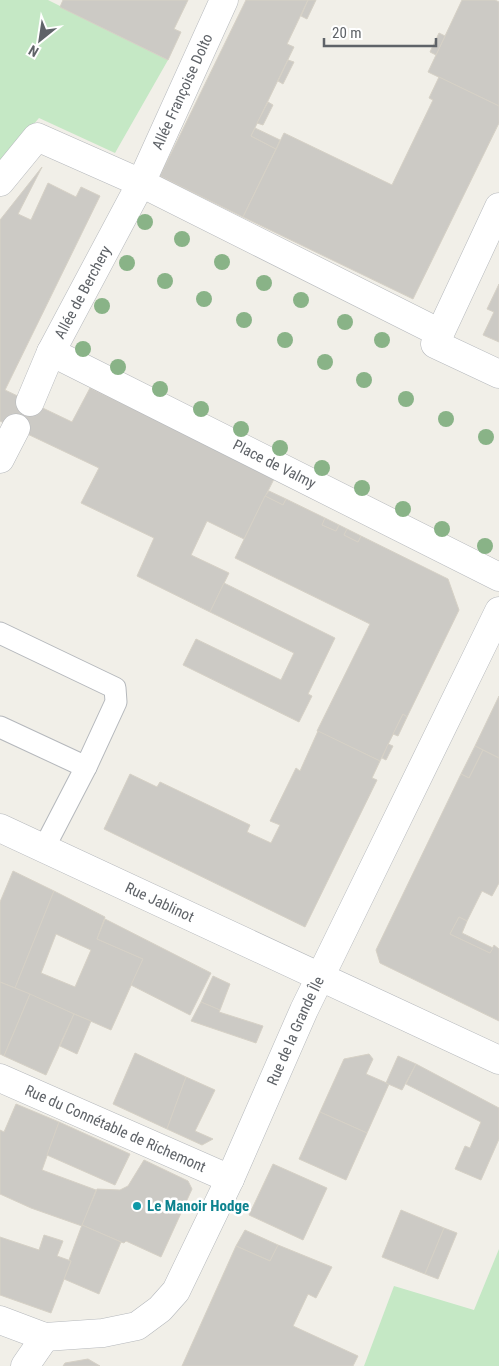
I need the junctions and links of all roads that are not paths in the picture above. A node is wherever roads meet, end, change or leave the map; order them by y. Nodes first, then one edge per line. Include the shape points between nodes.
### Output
1 (224, 0) edge
2 (0, 182) edge
3 (141, 183) junction
4 (499, 207) edge
5 (440, 333) junction
6 (51, 352) junction
7 (499, 374) edge
8 (30, 402) dead end
9 (16, 428) dead end
10 (0, 459) edge
11 (499, 577) edge
12 (499, 611) edge
13 (0, 633) edge
14 (0, 727) edge
15 (86, 768) junction
16 (0, 828) edge
17 (44, 848) junction
18 (320, 977) junction
19 (499, 1060) edge
20 (0, 1078) edge
21 (230, 1179) junction
22 (0, 1320) edge
23 (45, 1337) junction
24 (25, 1366) edge

1 - 3 street, Allée Françoise Dolto
2 - 3 street via 37,137
3 - 5 street
3 - 6 street, Allée de Berchery
4 - 5 street
5 - 7 street via 435,344
6 - 8 street, Allée de Berchery
6 - 11 street, Place de Valmy
9 - 10 street
12 - 18 street, Rue de la Grande Île
13 - 15 lane via 115,688 116,702
14 - 15 lane
15 - 17 lane
16 - 17 street, Rue Jablinot
17 - 18 street, Rue Jablinot
18 - 19 street, Rue Jablinot
18 - 21 street, Rue de la Grande Île
20 - 21 street, Rue du Connétable de Richemont
21 - 23 street, Rue de la Grande Île via 176,1291 160,1309 137,1326 103,1333
22 - 23 street
23 - 24 street

